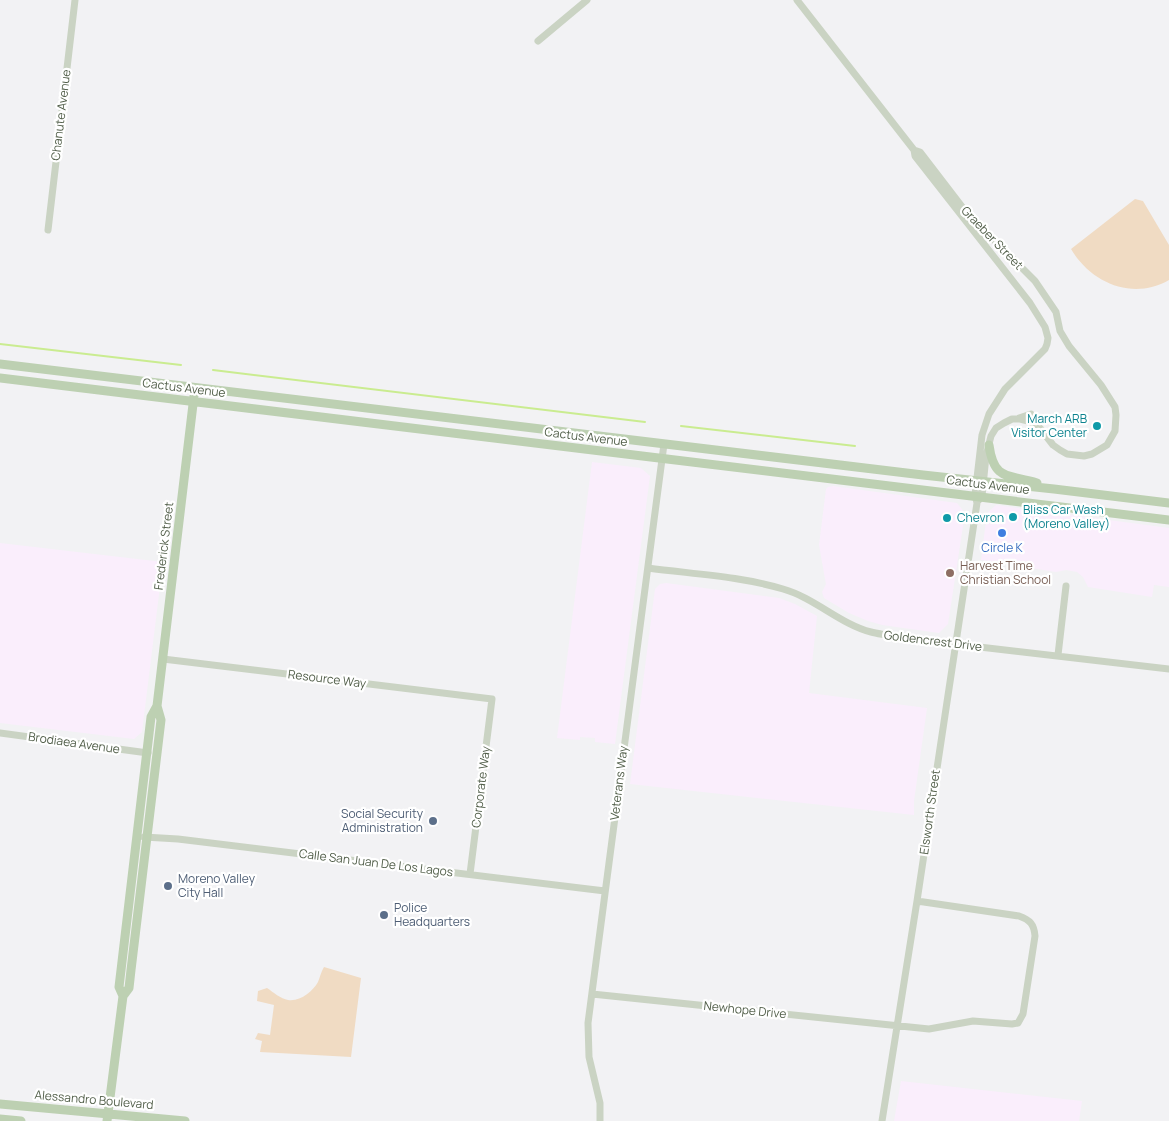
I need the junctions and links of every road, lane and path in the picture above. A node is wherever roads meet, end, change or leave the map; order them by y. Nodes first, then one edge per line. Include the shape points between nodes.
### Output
1 (75, 0) edge
2 (588, 0) edge
3 (797, 0) edge
4 (538, 41) dead end
5 (914, 150) junction
6 (48, 230) dead end
7 (0, 364) edge
8 (0, 378) edge
9 (195, 388) junction
10 (194, 402) junction
11 (1030, 414) dead end
12 (1016, 419) junction
13 (664, 444) junction
14 (989, 445) junction
15 (662, 459) junction
16 (980, 481) junction
17 (1054, 489) junction
18 (978, 498) junction
19 (1169, 503) edge
20 (1169, 520) edge
21 (648, 568) junction
22 (1066, 586) dead end
23 (955, 644) junction
24 (1058, 655) junction
25 (163, 659) junction
26 (1169, 669) edge
27 (492, 699) joint
28 (157, 706) junction
29 (0, 733) edge
30 (148, 754) junction
31 (142, 837) junction
32 (470, 874) junction
33 (605, 891) junction
34 (917, 901) junction
35 (129, 905) junction
36 (131, 970) junction
37 (592, 994) junction
38 (123, 996) junction
39 (897, 1025) junction
40 (0, 1104) edge
41 (107, 1118) edge
42 (0, 1119) edge
43 (21, 1121) edge
44 (185, 1121) edge
45 (600, 1121) edge
46 (882, 1121) edge

1 - 6 street, Chanute Avenue
2 - 4 street
3 - 5 street, Graeber Street
5 - 12 street, Graeber Street via 920,152 966,212 1035,281 1056,312 1060,331 1069,346 1115,408 1116,424 1107,445 1092,454 1076,456 1053,445 1036,423
5 - 16 street, Graeber Street via 915,156 1039,316 1047,332 1045,349 1005,389 989,414 982,435
7 - 9 main road, Cactus Avenue
8 - 10 main road, Cactus Avenue
9 - 10 main road, Frederick Street
9 - 13 main road, Cactus Avenue
10 - 15 main road, Cactus Avenue
10 - 25 main road, Frederick Street
11 - 12 street
12 - 14 street via 996,428
13 - 15 street, Veterans Way
13 - 16 main road, Cactus Avenue
14 - 16 street
14 - 17 main road via 991,460 1003,474
15 - 18 main road, Cactus Avenue
15 - 21 street, Veterans Way
16 - 17 main road, Cactus Avenue
16 - 18 street, Elsworth Street
17 - 19 main road, Cactus Avenue
18 - 20 main road, Cactus Avenue
18 - 23 street, Elsworth Street
21 - 23 street, Goldencrest Drive via 783,589 870,632
21 - 33 street, Veterans Way
22 - 24 street
23 - 24 street, Goldencrest Drive
23 - 34 street, Elsworth Street
24 - 26 street, Goldencrest Drive
25 - 27 street, Resource Way
25 - 28 main road, Frederick Street
27 - 32 street, Corporate Way
28 - 30 main road, Frederick Street via 151,718
28 - 31 main road, Frederick Street via 161,720
29 - 30 street, Brodiaea Avenue
30 - 31 main road, Frederick Street
31 - 32 street, Calle San Juan De Los Lagos
31 - 35 main road, Frederick Street
31 - 36 main road, Frederick Street
32 - 33 street, Calle San Juan De Los Lagos
33 - 37 street, Veterans Way
34 - 39 street, Elsworth Street
34 - 39 street, Newhope Drive via 1030,920 1035,936 1024,1007 1018,1023 1012,1024 973,1021 928,1028
35 - 36 main road via 132,914 127,964
35 - 38 main road, Frederick Street via 119,987
36 - 38 main road, Frederick Street via 129,988
37 - 39 street, Newhope Drive
37 - 45 street, Veterans Way via 587,1043 600,1103
38 - 41 main road, Frederick Street
39 - 46 street, Elsworth Street
40 - 41 main road, Alessandro Boulevard
41 - 44 main road, Alessandro Boulevard
42 - 43 main road

